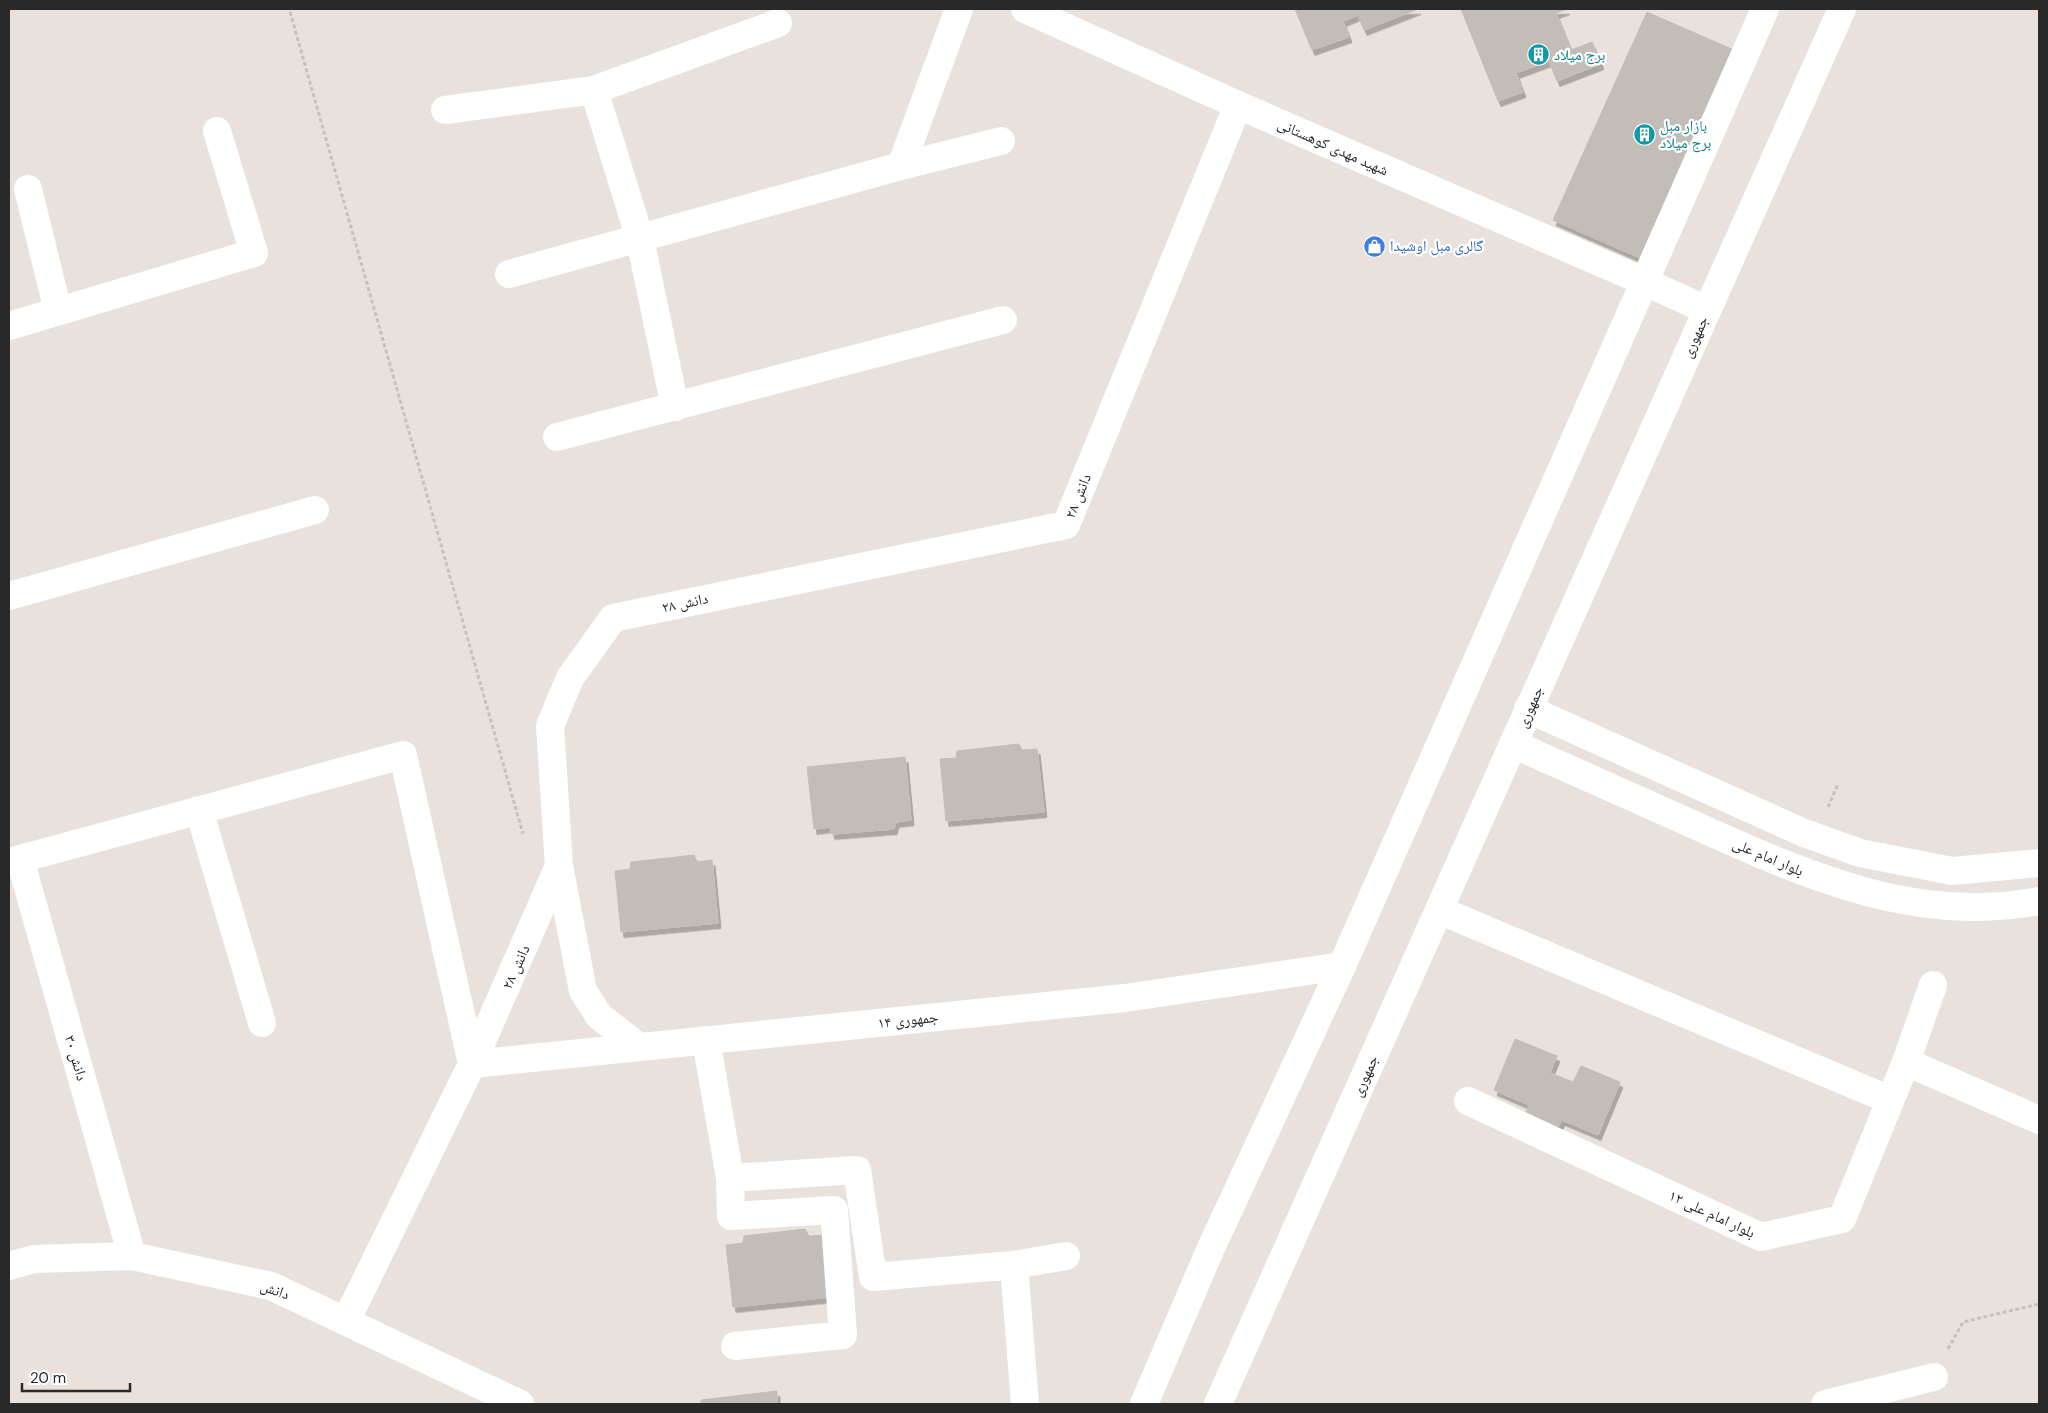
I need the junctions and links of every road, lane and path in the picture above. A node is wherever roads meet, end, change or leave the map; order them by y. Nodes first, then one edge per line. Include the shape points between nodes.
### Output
1 (959, 9) edge
2 (1025, 9) edge
3 (1765, 9) edge
4 (1842, 9) edge
5 (290, 12) dead end
6 (778, 24) dead end
7 (594, 90) junction
8 (1238, 105) junction
9 (445, 110) dead end
10 (217, 131) dead end
11 (1001, 141) dead end
12 (901, 166) junction
13 (28, 189) dead end
14 (640, 239) junction
15 (509, 274) dead end
16 (1643, 281) junction
17 (1707, 310) junction
18 (58, 311) junction
19 (1003, 320) dead end
20 (9, 326) edge
21 (674, 407) junction
22 (556, 437) dead end
23 (316, 510) dead end
24 (9, 596) edge
25 (1528, 709) junction
26 (1513, 744) junction
27 (199, 810) junction
28 (524, 841) dead end
29 (14, 861) edge
30 (2039, 863) edge
31 (560, 866) junction
32 (2039, 901) edge
33 (1439, 910) junction
34 (1342, 966) junction
35 (1933, 985) dead end
36 (262, 1023) dead end
37 (706, 1040) junction
38 (638, 1047) junction
39 (1906, 1062) junction
40 (472, 1064) junction
41 (1890, 1100) junction
42 (1468, 1101) dead end
43 (2039, 1120) edge
44 (730, 1178) junction
45 (132, 1256) junction
46 (1066, 1256) dead end
47 (1014, 1265) junction
48 (9, 1266) edge
49 (2039, 1304) edge
50 (346, 1321) junction
51 (735, 1346) dead end
52 (1934, 1377) joint
53 (520, 1404) edge
54 (1026, 1404) edge
55 (1144, 1404) edge
56 (1218, 1404) edge
57 (1825, 1404) edge

1 - 12 street
2 - 8 street, شهید مهدی کوهستانی
3 - 16 street
4 - 17 street, جمهوری
5 - 28 path
6 - 7 street
7 - 9 street
7 - 14 street
8 - 16 street, شهید مهدی کوهستانی
8 - 31 street, دانش ۲۸ via 1066,524 612,618 570,678 550,726
10 - 18 street via 254,253
11 - 12 street
12 - 14 street
13 - 18 street
14 - 15 street
14 - 21 street
16 - 17 street, شهید مهدی کوهستانی
16 - 34 street
17 - 25 street, جمهوری
18 - 20 street
19 - 21 street
21 - 22 street
23 - 24 street
25 - 26 street, جمهوری
25 - 30 street via 1804,834 1860,853 1952,871
26 - 32 street, بلوار امام علی via 1790,868 1850,889 1950,908
26 - 33 street, جمهوری
27 - 29 street
27 - 36 street
27 - 40 street via 403,755
29 - 45 street, دانش ۳۰
31 - 38 street via 582,992 599,1016
31 - 40 street, دانش ۲۸
33 - 41 street
33 - 56 street, جمهوری
34 - 37 street, جمهوری ۱۴ via 1125,998
34 - 55 street via 1211,1248
35 - 39 street, بلوار امام علی ۱۲
37 - 38 street, جمهوری ۱۴
37 - 44 street
38 - 40 street, جمهوری ۱۴
39 - 41 street, بلوار امام علی ۱۲
39 - 43 street
40 - 50 street, دانش ۲۸
41 - 42 street, بلوار امام علی ۱۲ via 1842,1218 1761,1237
44 - 47 street via 857,1170 873,1277
44 - 51 street via 731,1216 834,1210 843,1335
45 - 48 street, دانش via 34,1259
45 - 50 street, دانش via 270,1286
46 - 47 street
47 - 54 street
49 - 52 path via 1963,1322
50 - 53 street, دانش
52 - 57 street

